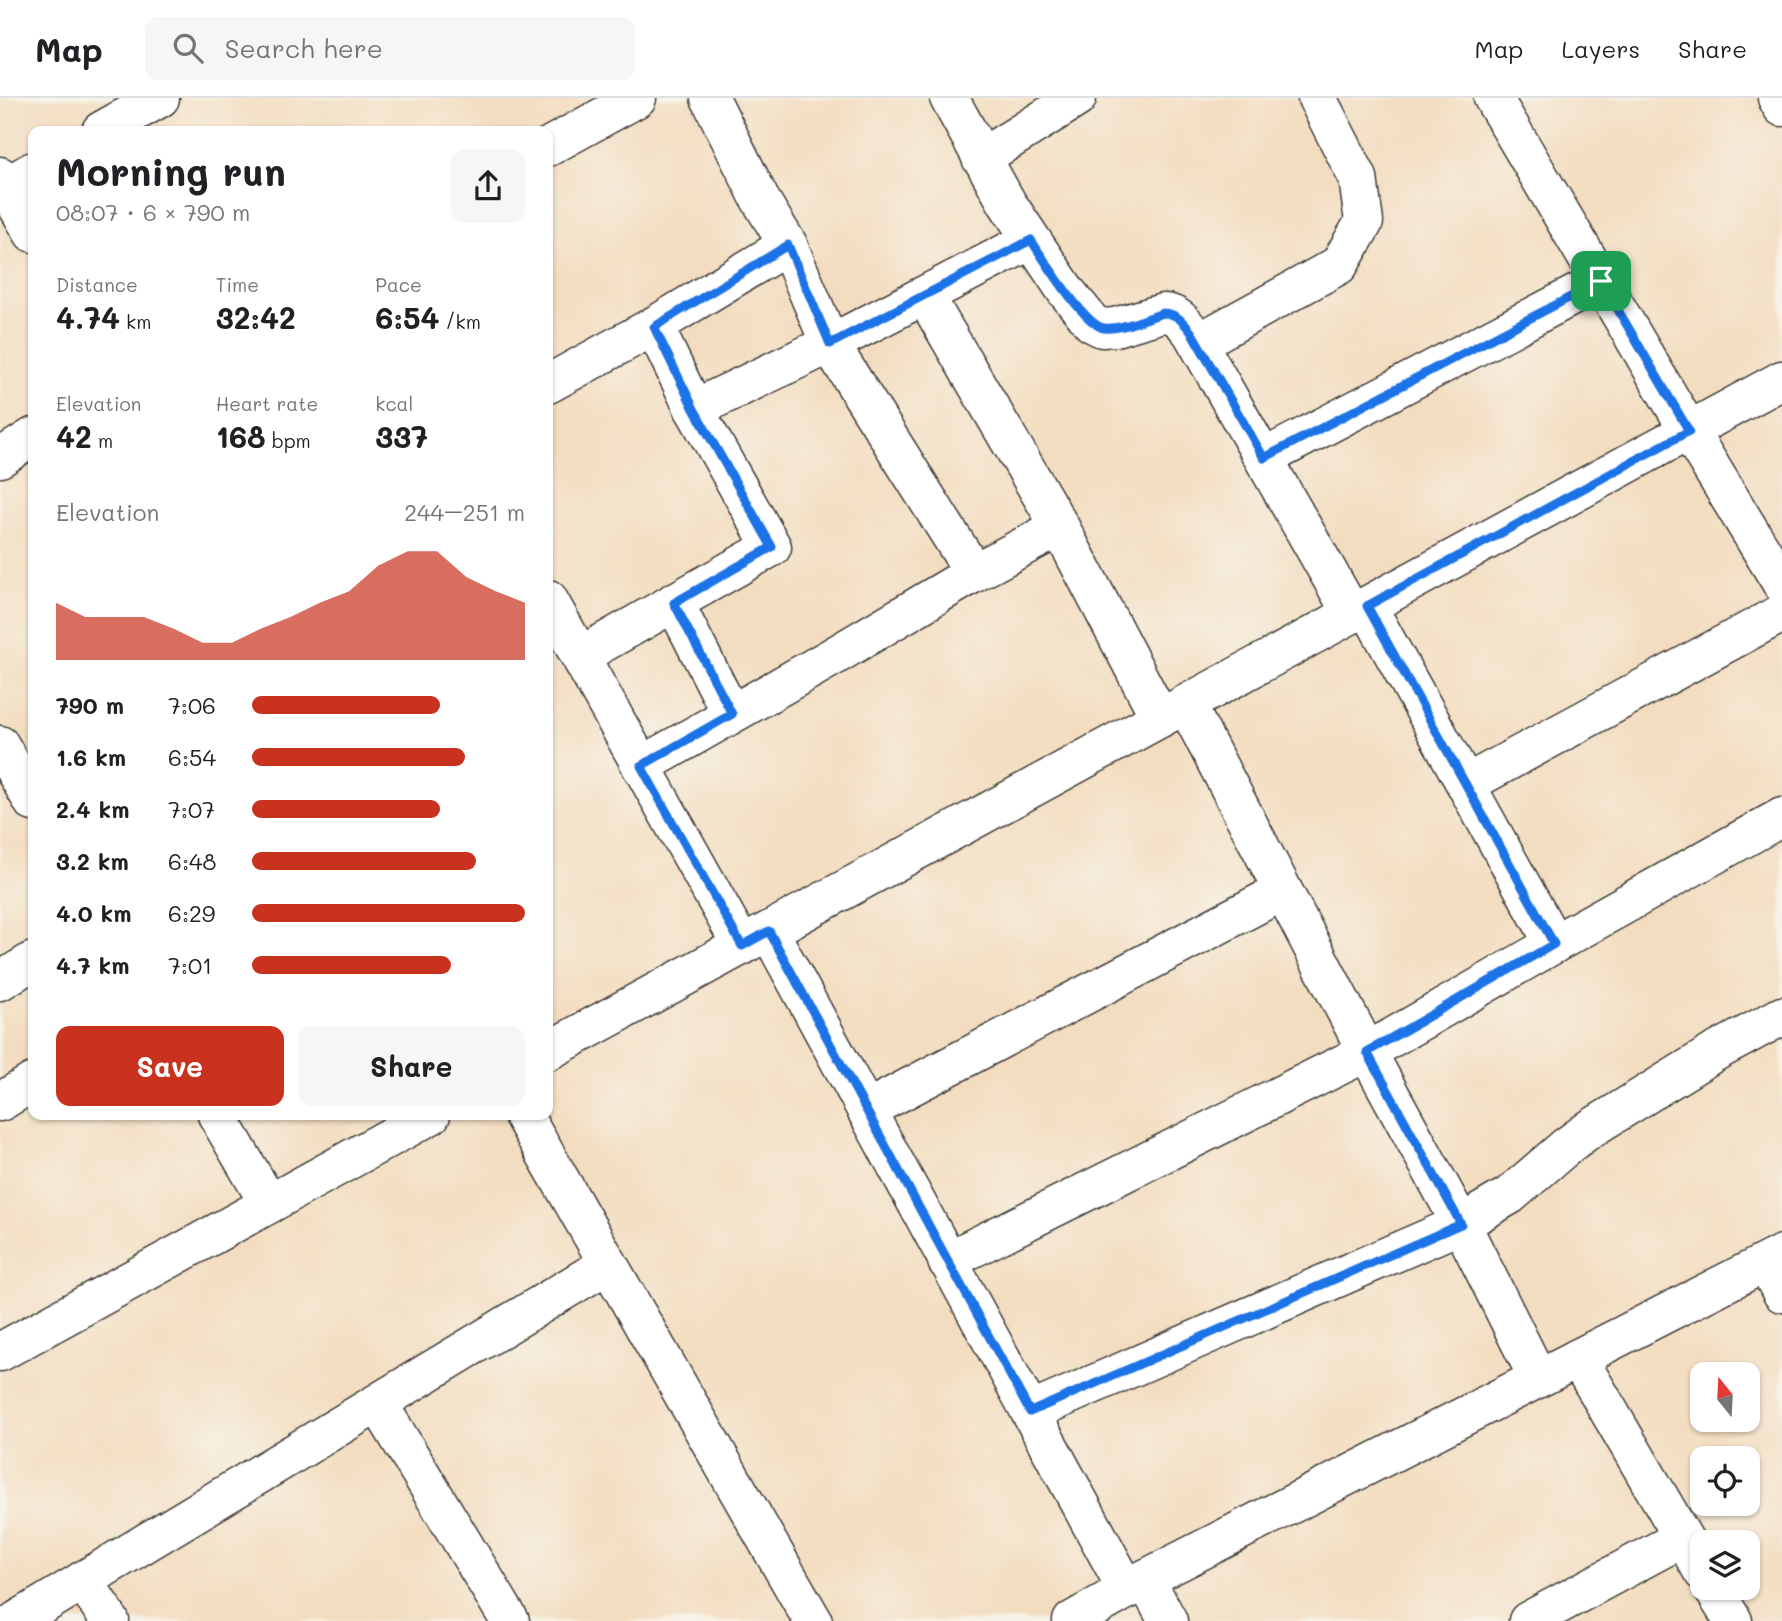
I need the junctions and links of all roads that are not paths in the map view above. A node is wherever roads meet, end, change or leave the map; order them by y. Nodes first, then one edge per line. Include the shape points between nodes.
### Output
1 (160, 98) edge
2 (637, 98) edge
3 (710, 98) edge
4 (949, 98) edge
5 (1077, 98) edge
6 (1317, 98) edge
7 (1493, 98) edge
8 (1777, 98) edge
9 (1782, 107) edge
10 (110, 126) edge
11 (553, 144) edge
12 (981, 158) junction
13 (10, 181) edge
14 (28, 222) edge
15 (1031, 240) junction
16 (788, 245) junction
17 (1601, 281) junction
18 (925, 296) junction
19 (654, 327) junction
20 (1198, 343) junction
21 (830, 344) junction
22 (1782, 380) edge
23 (553, 381) edge
24 (694, 409) junction
25 (1689, 431) junction
26 (28, 440) edge
27 (0, 458) edge
28 (1264, 458) junction
29 (1060, 527) junction
30 (974, 573) junction
31 (1782, 584) edge
32 (674, 603) junction
33 (553, 608) edge
34 (1360, 610) junction
35 (1782, 612) edge
36 (580, 656) junction
37 (1173, 711) junction
38 (732, 714) junction
39 (0, 745) edge
40 (641, 766) junction
41 (1466, 784) junction
42 (28, 793) edge
43 (1782, 817) edge
44 (1283, 891) junction
45 (755, 938) junction
46 (1554, 944) junction
47 (28, 964) edge
48 (0, 981) edge
49 (1782, 1016) edge
50 (553, 1048) edge
51 (1367, 1052) junction
52 (28, 1086) edge
53 (0, 1102) edge
54 (866, 1110) junction
55 (220, 1120) edge
56 (422, 1120) edge
57 (526, 1120) edge
58 (269, 1204) junction
59 (1461, 1224) junction
60 (947, 1261) junction
61 (608, 1264) junction
62 (1777, 1270) edge
63 (0, 1352) edge
64 (1578, 1358) junction
65 (1538, 1378) junction
66 (378, 1403) junction
67 (1030, 1412) junction
68 (1682, 1538) junction
69 (1690, 1551) edge
70 (83, 1580) junction
71 (1136, 1585) junction
72 (1720, 1600) edge
73 (16, 1621) edge
74 (110, 1621) edge
75 (510, 1621) edge
76 (813, 1621) edge
77 (1072, 1621) edge
78 (1168, 1621) edge
79 (1528, 1621) edge
80 (1733, 1621) edge

1 - 10 street
2 - 11 street
3 - 16 street via 760,200
4 - 12 street
5 - 12 street
6 - 20 street via 1358,178 1364,222 1339,265
7 - 17 street
8 - 9 street
12 - 15 street
13 - 14 street
15 - 18 street
15 - 20 street via 1092,323 1115,327 1170,313
16 - 19 street
16 - 21 street
17 - 25 street
17 - 28 street
18 - 21 street
18 - 29 street
19 - 23 street
19 - 24 street
20 - 28 street
21 - 24 street
21 - 30 street
22 - 25 street
24 - 32 street via 772,547
25 - 31 street
25 - 34 street
26 - 27 street
28 - 34 street
29 - 30 street
29 - 37 street
30 - 38 street
32 - 36 street
32 - 38 street
33 - 36 street
34 - 37 street
34 - 41 street
35 - 41 street
36 - 40 street
37 - 44 street
37 - 45 street
38 - 40 street
39 - 42 street
40 - 45 street
41 - 46 street
43 - 46 street
44 - 51 street
44 - 54 street
45 - 50 street
45 - 54 street
46 - 51 street
47 - 48 street
49 - 59 street via 1590,1129 1510,1195
51 - 59 street
51 - 60 street
52 - 53 street
54 - 60 street
55 - 58 street
56 - 58 street
57 - 61 street
58 - 63 street
59 - 65 street
59 - 67 street
60 - 67 street
61 - 66 street
61 - 76 street
62 - 64 street
64 - 65 street
64 - 68 street
65 - 71 street
66 - 70 street
66 - 75 street
67 - 71 street
68 - 69 street
68 - 79 street
70 - 73 street
70 - 74 street
71 - 77 street
71 - 78 street
72 - 80 street

